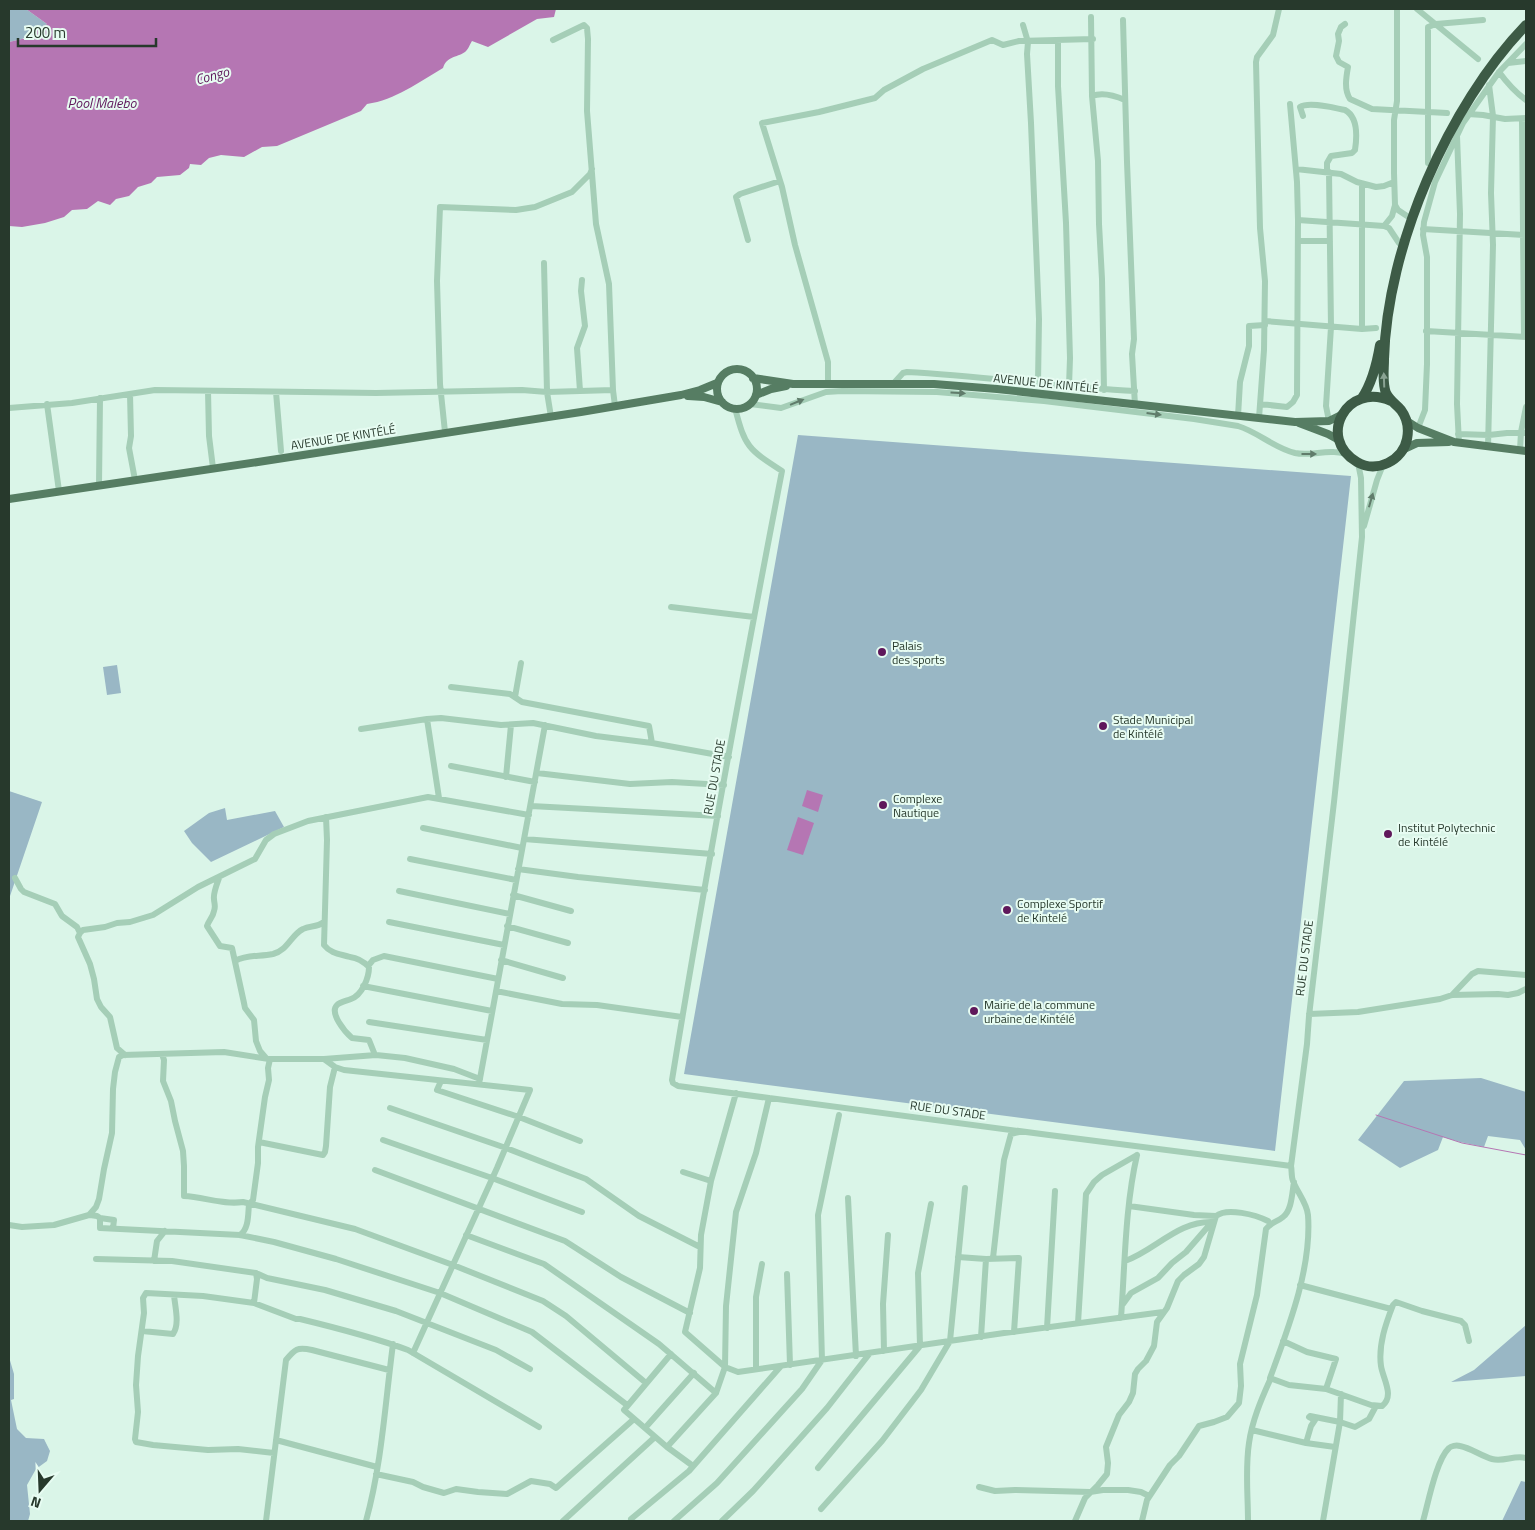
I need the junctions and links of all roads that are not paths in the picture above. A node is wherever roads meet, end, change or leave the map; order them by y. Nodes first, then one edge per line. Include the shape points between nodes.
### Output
1 (1279, 9) edge
2 (1397, 9) edge
3 (1417, 9) edge
4 (1092, 17) dead end
5 (1526, 17) edge
6 (1123, 20) dead end
7 (1483, 20) dead end
8 (1345, 24) dead end
9 (1436, 24) junction
10 (1023, 25) dead end
11 (1526, 25) edge
12 (1092, 39) junction
13 (554, 40) dead end
14 (1058, 41) junction
15 (1028, 42) junction
16 (1526, 44) edge
17 (1478, 58) dead end
18 (1526, 61) edge
19 (1508, 63) junction
20 (1499, 72) junction
21 (1489, 85) junction
22 (1092, 96) junction
23 (1125, 100) junction
24 (1526, 100) edge
25 (1290, 104) dead end
26 (1396, 110) junction
27 (1428, 112) junction
28 (1447, 113) dead end
29 (1468, 114) junction
30 (1303, 116) dead end
31 (1493, 116) junction
32 (1524, 118) edge
33 (1457, 135) junction
34 (1428, 163) junction
35 (592, 169) junction
36 (1296, 169) junction
37 (1328, 172) junction
38 (780, 181) junction
39 (1394, 182) junction
40 (1362, 184) junction
41 (1395, 205) junction
42 (1407, 216) junction
43 (1298, 220) junction
44 (1330, 222) junction
45 (1361, 225) junction
46 (1384, 226) junction
47 (1423, 229) junction
48 (1460, 231) junction
49 (1492, 233) junction
50 (1524, 235) edge
51 (748, 240) dead end
52 (1298, 241) junction
53 (1330, 241) junction
54 (1399, 243) junction
55 (544, 263) dead end
56 (582, 280) dead end
57 (1265, 323) junction
58 (1298, 323) junction
59 (1331, 326) junction
60 (1376, 328) dead end
61 (1362, 329) junction
62 (1426, 331) junction
63 (1459, 334) junction
64 (1491, 335) junction
65 (1525, 337) edge
66 (753, 378) junction
67 (718, 383) junction
68 (1038, 383) junction
69 (793, 384) junction
70 (828, 384) junction
71 (893, 384) junction
72 (1069, 386) junction
73 (613, 390) junction
74 (1104, 390) junction
75 (208, 391) junction
76 (580, 391) junction
77 (276, 392) junction
78 (441, 392) junction
79 (547, 392) junction
80 (1135, 392) junction
81 (130, 394) junction
82 (681, 395) junction
83 (756, 395) junction
84 (100, 398) junction
85 (1362, 398) junction
86 (1391, 401) junction
87 (722, 402) junction
88 (47, 404) junction
89 (750, 404) junction
90 (1260, 404) junction
91 (1135, 405) junction
92 (615, 406) junction
93 (1526, 407) edge
94 (9, 408) edge
95 (735, 408) junction
96 (1341, 415) junction
97 (1238, 416) junction
98 (551, 417) junction
99 (1259, 418) junction
100 (1329, 421) junction
101 (1407, 421) junction
102 (1295, 422) junction
103 (1418, 428) junction
104 (445, 432) junction
105 (1524, 432) edge
106 (1458, 434) junction
107 (1489, 435) junction
108 (1338, 440) junction
109 (1456, 442) junction
110 (1488, 447) junction
111 (1404, 449) junction
112 (1523, 450) edge
113 (281, 451) dead end
114 (1346, 454) junction
115 (1358, 463) junction
116 (1383, 465) junction
117 (213, 468) junction
118 (135, 480) junction
119 (99, 485) junction
120 (59, 491) junction
121 (9, 499) edge
122 (1362, 537) junction
123 (671, 607) dead end
124 (754, 617) junction
125 (521, 663) dead end
126 (451, 687) dead end
127 (515, 697) junction
128 (427, 719) junction
129 (511, 725) junction
130 (545, 725) junction
131 (361, 729) dead end
132 (652, 743) junction
133 (729, 757) junction
134 (451, 766) dead end
135 (537, 773) junction
136 (506, 776) junction
137 (535, 782) junction
138 (724, 785) junction
139 (440, 798) junction
140 (531, 806) junction
141 (529, 815) junction
142 (718, 816) junction
143 (326, 817) junction
144 (423, 828) dead end
145 (524, 839) junction
146 (522, 848) junction
147 (712, 854) junction
148 (410, 859) dead end
149 (518, 869) junction
150 (14, 878) dead end
151 (219, 878) junction
152 (516, 880) junction
153 (399, 890) dead end
154 (705, 890) junction
155 (513, 895) junction
156 (571, 911) dead end
157 (510, 914) junction
158 (324, 922) junction
159 (389, 922) dead end
160 (507, 926) junction
161 (313, 927) junction
162 (80, 933) junction
163 (323, 938) junction
164 (568, 943) dead end
165 (504, 945) junction
166 (501, 960) junction
167 (235, 961) junction
168 (368, 966) junction
169 (1526, 975) edge
170 (498, 978) junction
171 (563, 978) dead end
172 (363, 986) junction
173 (1526, 989) edge
174 (496, 991) junction
175 (1452, 995) junction
176 (492, 1011) junction
177 (1309, 1014) junction
178 (682, 1017) junction
179 (368, 1022) dead end
180 (487, 1040) junction
181 (125, 1054) junction
182 (162, 1054) junction
183 (375, 1055) junction
184 (268, 1058) junction
185 (324, 1059) junction
186 (335, 1067) junction
187 (441, 1081) junction
188 (480, 1082) junction
189 (736, 1093) junction
190 (769, 1098) junction
191 (390, 1108) dead end
192 (840, 1115) dead end
193 (518, 1118) junction
194 (1021, 1132) junction
195 (383, 1140) dead end
196 (580, 1141) dead end
197 (259, 1142) junction
198 (1139, 1147) junction
199 (506, 1148) junction
200 (1137, 1155) junction
201 (1291, 1166) junction
202 (375, 1170) dead end
203 (683, 1172) dead end
204 (492, 1178) junction
205 (711, 1181) junction
206 (1294, 1182) junction
207 (965, 1188) dead end
208 (1054, 1191) dead end
209 (848, 1198) dead end
210 (252, 1203) junction
211 (931, 1204) dead end
212 (1129, 1206) junction
213 (479, 1208) junction
214 (582, 1212) dead end
215 (90, 1215) junction
216 (1214, 1220) junction
217 (1268, 1220) dead end
218 (9, 1225) edge
219 (165, 1231) junction
220 (240, 1235) junction
221 (466, 1235) junction
222 (888, 1235) dead end
223 (700, 1247) junction
224 (958, 1257) junction
225 (993, 1258) junction
226 (96, 1259) dead end
227 (986, 1259) junction
228 (154, 1261) junction
229 (1125, 1261) junction
230 (762, 1264) dead end
231 (453, 1265) junction
232 (256, 1273) junction
233 (787, 1274) dead end
234 (1300, 1286) junction
235 (440, 1293) junction
236 (174, 1295) junction
237 (254, 1303) junction
238 (1122, 1304) junction
239 (1391, 1309) junction
240 (1163, 1312) junction
241 (690, 1313) junction
242 (1121, 1318) junction
243 (426, 1323) junction
244 (1078, 1323) junction
245 (1047, 1328) junction
246 (142, 1331) junction
247 (1014, 1332) junction
248 (982, 1337) junction
249 (1283, 1340) junction
250 (950, 1341) junction
251 (1469, 1341) dead end
252 (393, 1344) junction
253 (920, 1346) junction
254 (884, 1351) junction
255 (412, 1353) junction
256 (870, 1353) junction
257 (671, 1354) junction
258 (856, 1356) junction
259 (822, 1360) junction
260 (790, 1365) junction
261 (781, 1366) junction
262 (725, 1367) junction
263 (530, 1369) dead end
264 (756, 1369) junction
265 (389, 1370) junction
266 (694, 1373) junction
267 (1270, 1378) junction
268 (646, 1383) junction
269 (1326, 1389) junction
270 (716, 1393) junction
271 (1342, 1394) junction
272 (627, 1405) junction
273 (1376, 1406) junction
274 (634, 1419) junction
275 (1340, 1422) junction
276 (539, 1427) dead end
277 (645, 1428) junction
278 (1252, 1430) junction
279 (655, 1436) junction
280 (276, 1440) junction
281 (1306, 1443) junction
282 (667, 1447) junction
283 (1335, 1447) junction
284 (274, 1452) junction
285 (1526, 1458) edge
286 (693, 1466) junction
287 (818, 1468) dead end
288 (377, 1471) junction
289 (979, 1488) dead end
290 (1090, 1492) junction
291 (1149, 1496) junction
292 (821, 1509) dead end
293 (631, 1519) dead end
294 (266, 1521) edge
295 (366, 1521) edge
296 (563, 1521) edge
297 (674, 1521) edge
298 (722, 1521) edge
299 (1075, 1521) edge
300 (1142, 1521) edge
301 (1248, 1521) edge
302 (1323, 1521) edge
303 (1422, 1521) edge

1 - 57 street via 1273,35 1256,62
2 - 26 street
3 - 9 street
4 - 12 street
5 - 34 highway via 1468,92
6 - 23 street
7 - 9 street
8 - 26 street via 1338,34 1336,56 1348,67 1348,97 1372,109
9 - 17 street
9 - 27 street via 1427,28
10 - 15 street
86 -> 11 highway via 1384,387 1389,313 1399,261 1419,200 1467,104
12 - 14 street
12 - 22 street
13 - 35 street via 579,27 587,28 587,111
14 - 15 street
14 - 72 street
15 - 38 street via 1003,45 992,40 923,69 875,98 762,123
15 - 68 street via 1039,319
16 - 19 street
18 - 19 street
19 - 20 street
20 - 21 street
20 - 24 street via 1505,82
21 - 29 street
21 - 31 street
22 - 23 street via 1099,94
22 - 74 street via 1098,161
23 - 80 street
25 - 36 street
26 - 27 street
26 - 39 street
27 - 28 street
27 - 34 street
29 - 31 street
29 - 33 street
30 - 37 street via 1300,107 1309,104 1345,110 1354,119 1355,150 1331,156 1327,163
31 - 32 street
31 - 49 street
32 - 50 street
33 - 47 street via 1435,182
33 - 48 street
34 - 42 highway
35 - 73 street via 596,224 609,284
35 - 78 street via 572,192 535,207 516,210 440,207 437,281
36 - 37 street
36 - 43 street
37 - 40 street
37 - 44 street
38 - 51 street via 736,197
38 - 70 street via 828,362
39 - 40 street via 1380,187
39 - 41 street
40 - 45 street
41 - 42 street
41 - 46 street
42 - 54 highway
43 - 44 street
43 - 52 street
44 - 45 street
44 - 53 street
45 - 46 street
45 - 61 street
46 - 54 street
47 - 48 street
47 - 62 street
48 - 49 street
48 - 63 street
49 - 50 street
49 - 64 street
50 - 65 street
52 - 53 street
52 - 58 street
53 - 59 street
54 - 85 highway via 1386,298 1378,356
55 - 79 street
56 - 76 street via 585,326 578,348
57 - 58 street
57 - 90 street
57 - 97 street via 1249,326
58 - 59 street
58 - 90 street via 1297,395 1287,407
59 - 61 street
59 - 100 street via 1326,406
60 - 61 street
62 - 63 street
62 - 103 street via 1425,407
63 - 64 street
63 - 106 street
64 - 65 street
64 - 107 street
66 - 67 main road, AVENUE DE KINTÉLÉ via 748,372 734,369 721,376
66 - 69 main road, AVENUE DE KINTÉLÉ
66 - 83 main road
67 - 82 main road, AVENUE DE KINTÉLÉ
67 - 87 main road via 718,396
68 - 71 street via 907,372
68 - 72 street
69 - 70 main road, AVENUE DE KINTÉLÉ
69 - 83 main road, AVENUE DE KINTÉLÉ
70 - 71 main road, AVENUE DE KINTÉLÉ
71 - 91 main road, AVENUE DE KINTÉLÉ via 997,389
72 - 74 street
73 - 76 street
73 - 92 street
74 - 80 street
75 - 77 street
75 - 81 street via 155,390
75 - 117 street
76 - 79 street
77 - 78 street
77 - 113 street
78 - 79 street
78 - 104 street
79 - 98 street
80 - 91 street
81 - 84 street
81 - 118 street via 129,448
82 - 87 main road, AVENUE DE KINTÉLÉ
82 - 92 main road, AVENUE DE KINTÉLÉ
83 - 89 main road
84 - 88 street
84 - 119 street
85 - 86 highway via 1377,396
85 - 96 highway via 1353,402
86 - 101 highway
87 - 95 main road, AVENUE DE KINTÉLÉ
88 - 94 street
88 - 120 street
89 - 95 main road
89 -> 114 street via 781,408 826,392 851,390 994,396 1238,426 1295,453
90 - 99 street
91 - 97 main road, AVENUE DE KINTÉLÉ
92 - 98 main road, AVENUE DE KINTÉLÉ
93 - 105 street
95 - 124 street, RUE DU STADE via 748,445 782,471
96 - 100 main road, AVENUE DE KINTÉLÉ
96 - 108 highway
97 - 99 main road, AVENUE DE KINTÉLÉ
98 - 104 main road, AVENUE DE KINTÉLÉ
99 - 102 main road, AVENUE DE KINTÉLÉ
100 - 102 main road, AVENUE DE KINTÉLÉ
101 - 103 main road
101 - 111 highway
102 - 108 main road, AVENUE DE KINTÉLÉ
103 - 109 main road
104 - 117 main road, AVENUE DE KINTÉLÉ
105 - 107 street
105 - 112 street
106 - 107 street
106 - 109 street
107 - 110 street
108 - 114 highway
109 - 110 main road
109 - 111 main road via 1417,443
110 - 112 main road
111 - 116 highway
114 - 115 highway
115 - 116 highway
115 - 122 street, RUE DU STADE via 1362,478
122 -> 116 street, RUE DU STADE
117 - 118 main road, AVENUE DE KINTÉLÉ
118 - 119 main road, AVENUE DE KINTÉLÉ
119 - 120 main road, AVENUE DE KINTÉLÉ
120 - 121 main road, AVENUE DE KINTÉLÉ
122 - 177 street, RUE DU STADE
123 - 124 street
124 - 133 street, RUE DU STADE
125 - 127 street
126 - 127 street via 506,693
127 - 132 street via 522,702 649,726
128 - 129 street
128 - 131 street
128 - 139 street
129 - 130 street
129 - 136 street
130 - 132 street
130 - 135 street
132 - 133 street
133 - 138 street, RUE DU STADE
134 - 136 street
135 - 137 street
135 - 138 street via 630,784
136 - 137 street
137 - 140 street
138 - 142 street, RUE DU STADE
139 - 141 street
139 - 143 street via 428,797
140 - 141 street
140 - 142 street
141 - 145 street
142 - 147 street, RUE DU STADE
143 - 151 street via 274,834 266,840 255,860
143 - 158 street
144 - 146 street
145 - 146 street
145 - 147 street
146 - 149 street
147 - 154 street, RUE DU STADE
148 - 152 street
149 - 152 street
149 - 154 street
150 - 162 street via 24,892 54,904
151 - 162 street via 153,915
151 - 167 street via 213,898 215,910 207,926 220,946 232,948
152 - 155 street
153 - 157 street
154 - 178 street, RUE DU STADE
155 - 156 street
155 - 157 street
157 - 160 street
158 - 161 street
158 - 163 street
159 - 165 street
160 - 164 street
160 - 165 street
161 - 163 street
161 - 167 street via 301,930 282,950 273,954 245,956
162 - 181 street via 78,937 90,964 97,999 110,1017 116,1048
163 - 168 street via 328,950
165 - 166 street
166 - 170 street
166 - 171 street
167 - 184 street via 245,1008 254,1020 256,1042
168 - 170 street via 384,956
168 - 172 street
169 - 175 street via 1478,971
170 - 174 street
172 - 176 street
172 - 183 street via 353,998 338,1004 334,1013 352,1038 369,1040
173 - 175 street via 1508,995
174 - 176 street
174 - 178 street via 562,1004 597,1005
175 - 177 street via 1358,1012
176 - 180 street
177 - 201 street, RUE DU STADE
178 - 189 street, RUE DU STADE via 673,1083
179 - 180 street
180 - 188 street
181 - 182 street
181 - 215 street via 119,1057 115,1072 112,1133 99,1198
182 - 184 street via 224,1052
182 - 210 street via 164,1082 183,1150 184,1196
183 - 185 street
183 - 188 street via 454,1069
184 - 185 street
184 - 197 street via 269,1080
185 - 186 street
186 - 187 street
186 - 197 street via 323,1155
187 - 188 street
187 - 193 street via 437,1090
188 - 193 street via 530,1090
189 - 190 street, RUE DU STADE
189 - 205 street
190 - 194 street, RUE DU STADE
190 - 262 street via 756,1153 736,1212 726,1306
191 - 199 street
192 - 259 street via 818,1215
193 - 196 street
193 - 199 street
194 - 198 street, RUE DU STADE
194 - 225 street via 1011,1134 1004,1160
195 - 204 street
197 - 210 street
198 - 200 street
198 - 201 street, RUE DU STADE
199 - 204 street
199 - 223 street via 586,1179 639,1216
200 - 212 street
200 - 244 street via 1102,1175 1086,1194
201 - 206 street
202 - 213 street
203 - 205 street
204 - 213 street
204 - 214 street
205 - 223 street
206 - 234 street via 1308,1213 1307,1249
206 - 291 street via 1289,1210 1266,1228 1257,1295 1240,1364 1239,1403 1227,1417 1199,1426
207 - 224 street
208 - 245 street
209 - 258 street
210 - 220 street via 246,1228
210 - 231 street via 355,1229
211 - 253 street via 918,1274
212 - 216 street
212 - 229 street
213 - 221 street
213 - 241 street via 565,1241 621,1277
215 - 218 street via 54,1225
215 - 219 street via 100,1218 100,1228
216 - 217 street via 1222,1213 1249,1214
216 - 229 street via 1175,1231
216 - 238 street via 1158,1278 1131,1293
216 - 240 street via 1204,1257 1178,1281
219 - 220 street
219 - 228 street via 157,1241
220 - 235 street via 336,1259
221 - 231 street
221 - 257 street via 544,1264
222 - 254 street via 882,1304
223 - 241 street via 700,1268
224 - 227 street
224 - 250 street
225 - 227 street
225 - 247 street via 1019,1258
226 - 228 street
227 - 248 street
228 - 232 street
229 - 238 street
230 - 264 street via 756,1296
231 - 235 street
231 - 268 street via 543,1301 566,1316
232 - 237 street
232 - 243 street via 396,1311
233 - 260 street
234 - 239 street
234 - 249 street
235 - 243 street
235 - 272 street via 532,1332
236 - 237 street
236 - 246 street via 146,1293
236 - 246 street via 176,1331 173,1334
237 - 252 street via 296,1319
238 - 242 street
239 - 251 street via 1396,1302 1461,1321
239 - 273 street via 1381,1342 1381,1367 1388,1394 1384,1405
240 - 242 street
240 - 290 street via 1157,1322 1154,1346 1135,1374 1134,1393 1119,1414 1106,1447 1107,1474
241 - 262 street via 685,1332
242 - 244 street
243 - 255 street
243 - 263 street via 496,1350
244 - 245 street
245 - 247 street
246 - 284 street via 137,1366 136,1442 208,1450
247 - 248 street
248 - 250 street
249 - 267 street
249 - 269 street via 1307,1352 1336,1359
250 - 253 street
250 - 292 street via 921,1390 882,1441
252 - 255 street
252 - 265 street
253 - 254 street
253 - 287 street
254 - 256 street
255 - 276 street
256 - 258 street
256 - 298 street via 828,1408 753,1492
257 - 266 street
257 - 268 street
258 - 259 street
259 - 260 street
259 - 297 street via 802,1389 723,1476
260 - 261 street
261 - 264 street
261 - 286 street
262 - 264 street via 738,1372
262 - 270 street
265 - 280 street via 312,1350 301,1348 294,1351 286,1360
265 - 288 street
266 - 270 street
266 - 277 street
267 - 269 street via 1289,1385
267 - 278 street
268 - 272 street
269 - 271 street
270 - 282 street
271 - 273 street
271 - 275 street
272 - 274 street via 624,1410
273 - 275 street via 1369,1419 1357,1427
274 - 277 street
274 - 288 street via 556,1488 531,1481 507,1494 456,1488 444,1493
275 - 281 street via 1310,1416 1315,1420
275 - 283 street
277 - 279 street
278 - 281 street
278 - 301 street via 1248,1453
279 - 282 street
279 - 296 street
280 - 284 street
280 - 288 street
281 - 283 street
282 - 286 street
283 - 302 street
284 - 294 street
285 - 303 street via 1501,1460 1460,1446 1448,1448 1437,1470
286 - 293 street
288 - 295 street
289 - 290 street
290 - 291 street via 1128,1490
290 - 299 street
291 - 300 street

